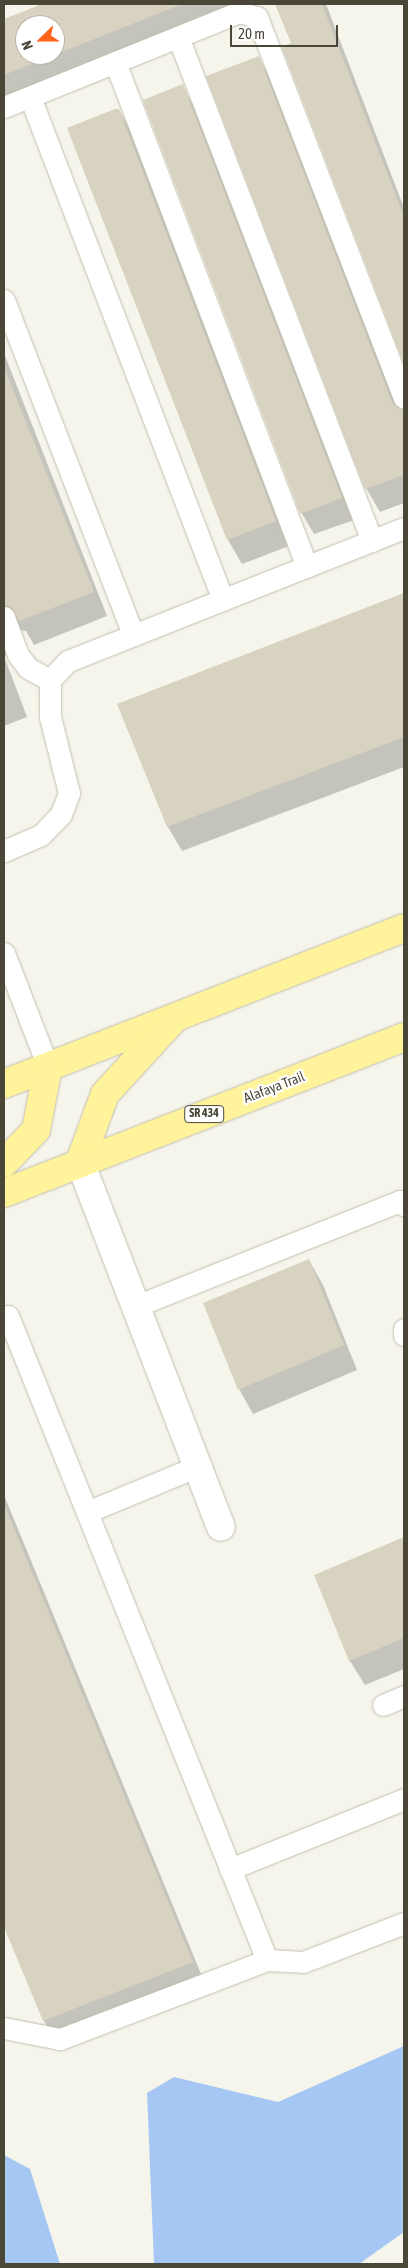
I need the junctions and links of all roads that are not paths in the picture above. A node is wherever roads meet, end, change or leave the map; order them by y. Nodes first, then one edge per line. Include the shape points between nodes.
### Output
1 (178, 37) junction
2 (115, 62) junction
3 (30, 97) junction
4 (4, 108) edge
5 (4, 300) edge
6 (404, 398) edge
7 (404, 528) edge
8 (372, 541) junction
9 (307, 567) junction
10 (223, 600) junction
11 (4, 617) edge
12 (133, 635) junction
13 (50, 680) junction
14 (4, 851) edge
15 (404, 928) edge
16 (4, 953) edge
17 (177, 1016) junction
18 (404, 1037) edge
19 (48, 1067) junction
20 (4, 1084) edge
21 (80, 1162) junction
22 (4, 1163) edge
23 (4, 1193) edge
24 (404, 1205) edge
25 (136, 1306) junction
26 (4, 1318) edge
27 (404, 1329) edge
28 (404, 1335) edge
29 (198, 1466) junction
30 (87, 1512) junction
31 (221, 1528) dead end
32 (404, 1696) edge
33 (383, 1705) dead end
34 (404, 1799) edge
35 (230, 1869) junction
36 (404, 1923) edge
37 (267, 1960) junction
38 (4, 2028) edge

1 - 2 lane
1 - 6 lane via 239,12 257,17
1 - 8 lane
2 - 3 lane
2 - 9 lane
3 - 4 lane
3 - 10 lane
5 - 12 lane
7 - 8 lane
8 - 9 lane
9 - 10 lane
10 - 12 lane
11 - 13 lane via 18,655 28,668
12 - 13 lane via 68,661
13 - 14 lane via 50,717 69,794 61,814 41,835
15 - 17 main road
16 - 19 lane
17 - 19 main road
17 - 21 main road via 105,1094
18 - 21 main road, Alafaya Trail / SR 434
19 - 20 main road
19 - 22 main road via 36,1130
21 - 23 main road, Alafaya Trail / SR 434
21 - 25 street
24 - 25 lane via 400,1201
25 - 29 street
26 - 30 lane via 8,1316
27 - 28 lane
29 - 30 lane
29 - 31 street
30 - 35 lane
32 - 33 lane
34 - 35 lane
35 - 37 lane
36 - 37 lane via 303,1962
37 - 38 lane via 60,2039

